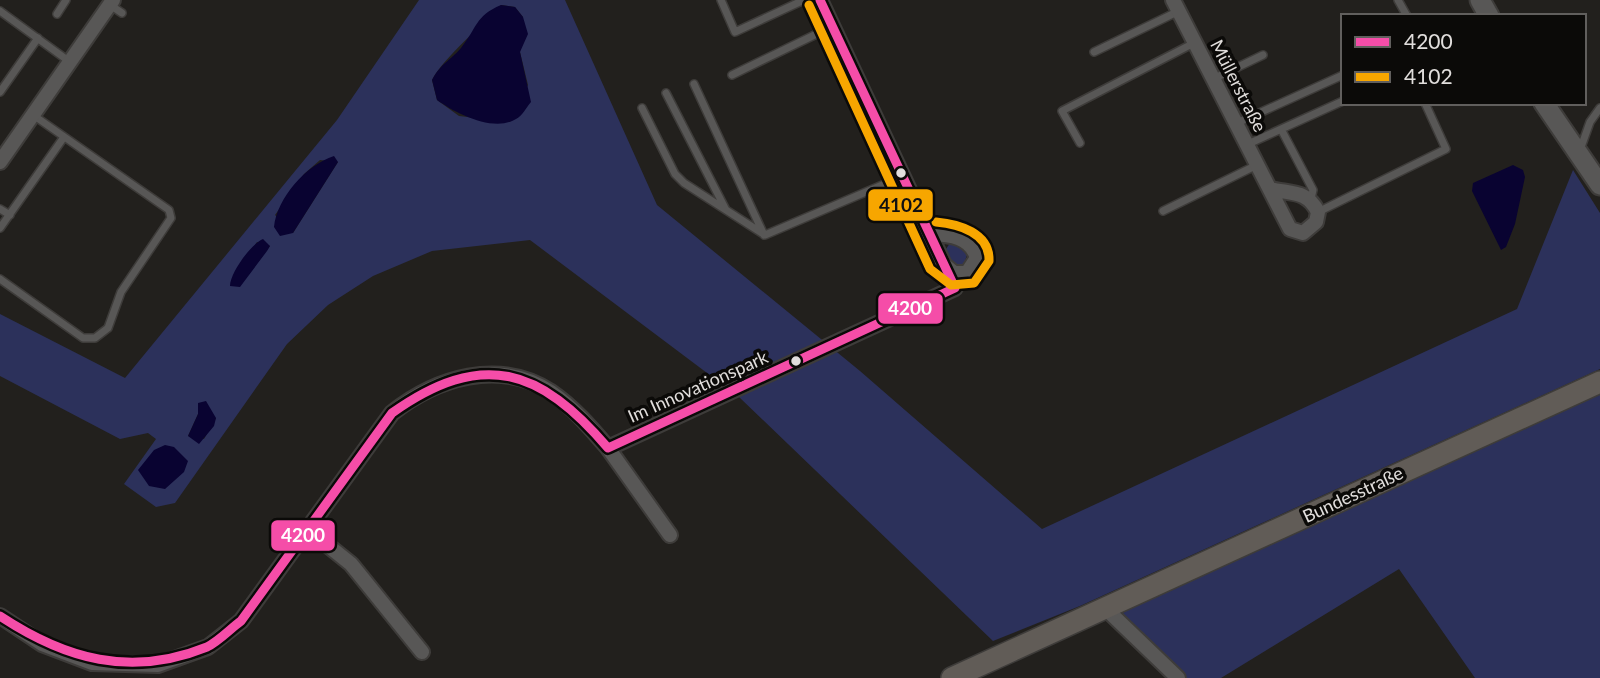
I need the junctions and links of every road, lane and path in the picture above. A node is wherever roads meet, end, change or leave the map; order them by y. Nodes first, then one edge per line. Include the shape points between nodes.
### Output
1 (66, 0) edge
2 (721, 0) edge
3 (804, 0) edge
4 (820, 0) edge
5 (115, 6) edge
6 (1176, 6) edge
7 (0, 11) edge
8 (57, 14) dead end
9 (831, 27) junction
10 (38, 38) junction
11 (1195, 43) junction
12 (1094, 52) dead end
13 (1263, 55) dead end
14 (70, 62) junction
15 (732, 75) dead end
16 (1341, 76) edge
17 (1213, 79) junction
18 (694, 84) dead end
19 (0, 92) edge
20 (666, 93) dead end
21 (1341, 102) edge
22 (1425, 105) edge
23 (1545, 105) edge
24 (642, 108) dead end
25 (1600, 108) edge
26 (33, 115) junction
27 (1235, 124) junction
28 (1281, 129) junction
29 (64, 137) junction
30 (1080, 143) dead end
31 (1246, 145) junction
32 (1578, 154) junction
33 (0, 162) edge
34 (1257, 165) junction
35 (901, 177) junction
36 (1600, 186) edge
37 (1270, 189) junction
38 (1311, 199) junction
39 (0, 209) edge
40 (726, 210) junction
41 (1163, 211) dead end
42 (1318, 212) junction
43 (9, 215) junction
44 (0, 228) edge
45 (928, 234) junction
46 (765, 235) junction
47 (941, 263) junction
48 (0, 279) edge
49 (1600, 382) edge
50 (608, 448) junction
51 (310, 531) junction
52 (670, 536) dead end
53 (1105, 608) junction
54 (0, 616) edge
55 (422, 652) dead end
56 (952, 678) edge
57 (1178, 678) edge

1 - 8 lane
2 - 3 lane via 735,32
4 - 9 street
5 - 14 street
6 - 11 street, Müllerstraße
6 - 12 lane
7 - 10 lane
9 - 15 lane
9 - 35 street
10 - 14 lane
10 - 19 lane
11 - 17 street, Müllerstraße
11 - 30 lane via 1062,111
13 - 17 lane
14 - 26 street
16 - 27 lane
17 - 27 street, Müllerstraße
18 - 46 lane
20 - 40 lane
21 - 28 lane
22 - 42 lane via 1446,149
23 - 32 street
24 - 40 lane via 675,174
25 - 32 lane
26 - 29 lane
26 - 33 street
27 - 31 street, Müllerstraße
28 - 31 lane
28 - 38 lane via 1313,190
29 - 43 lane
29 - 48 lane via 169,210 171,218 121,292 108,328 95,338 83,338
31 - 34 street, Müllerstraße
32 - 36 street
34 - 37 street, Müllerstraße
34 - 41 lane
35 - 45 street
35 - 46 lane
37 - 38 street via 1301,192
37 - 42 street, Müllerstraße via 1290,229 1303,233 1310,229
38 - 42 street
39 - 43 lane
40 - 46 lane
43 - 44 lane
45 - 47 street
45 - 47 street via 961,239 975,250 977,258 967,273 954,273
47 - 50 street, Im Innovationspark via 955,288
49 - 53 main road, Bundesstraße
50 - 51 street via 550,391 520,379 482,374 446,380 416,394 392,413
50 - 52 street
51 - 54 street via 241,621 208,647 158,665 92,663 42,644
51 - 55 street via 351,564
53 - 56 main road, Bundesstraße
53 - 57 street

